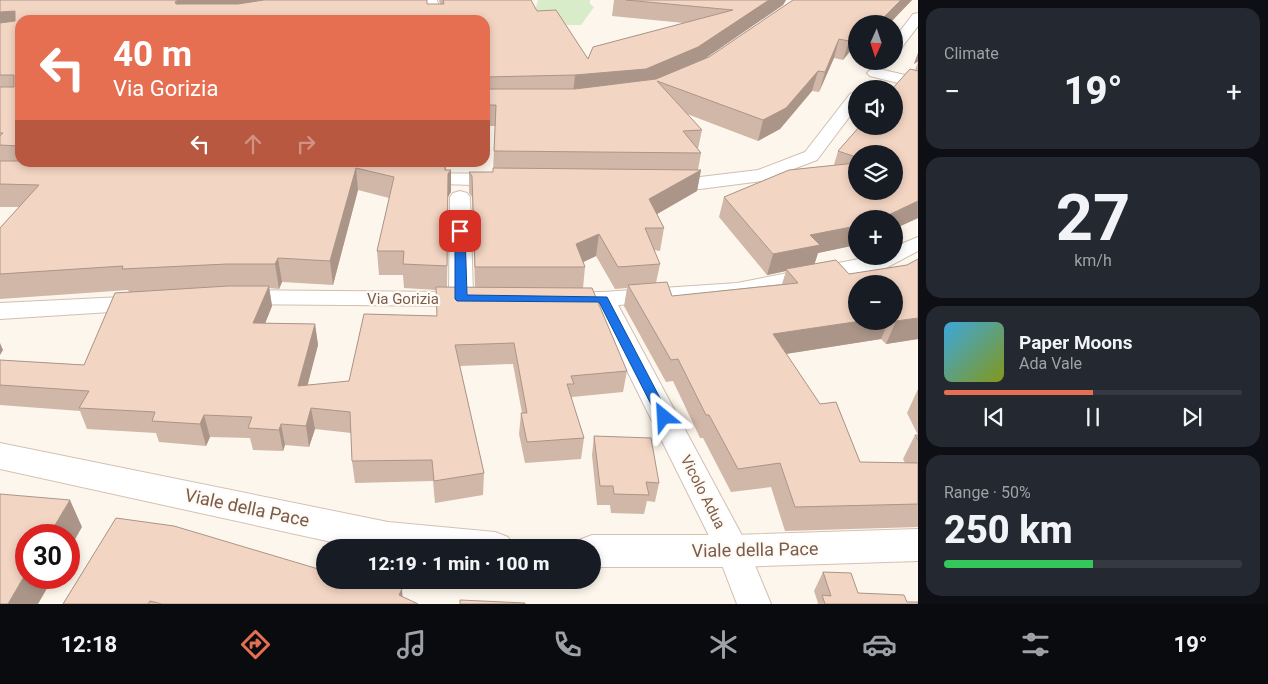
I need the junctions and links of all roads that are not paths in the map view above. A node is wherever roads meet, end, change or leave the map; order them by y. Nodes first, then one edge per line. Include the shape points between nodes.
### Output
1 (431, 0) edge
2 (435, 15) edge
3 (918, 17) edge
4 (903, 36) edge
5 (886, 70) edge
6 (918, 83) edge
7 (848, 107) edge
8 (403, 179) edge
9 (461, 180) edge
10 (521, 181) edge
11 (650, 182) edge
12 (918, 243) edge
13 (903, 251) edge
14 (871, 265) edge
15 (213, 298) edge
16 (461, 299) junction
17 (489, 299) edge
18 (546, 299) edge
19 (603, 299) junction
20 (164, 301) edge
21 (0, 311) edge
22 (0, 456) edge
23 (399, 539) edge
24 (918, 545) edge
25 (601, 551) edge
26 (733, 551) junction
27 (754, 604) edge

1 - 2 street
3 - 4 street
5 - 6 street
7 - 11 street via 811,156 762,175 700,182
8 - 9 street
9 - 10 street
9 - 16 street
12 - 13 street
14 - 19 street via 737,290
15 - 16 street, Via Gorizia
16 - 17 street, Via Gorizia
18 - 19 street
19 - 26 street, Vicolo Adua
20 - 21 street
22 - 23 street, Viale della Pace
24 - 26 street, Viale della Pace
25 - 26 street, Viale della Pace
26 - 27 street, Vicolo Adua

